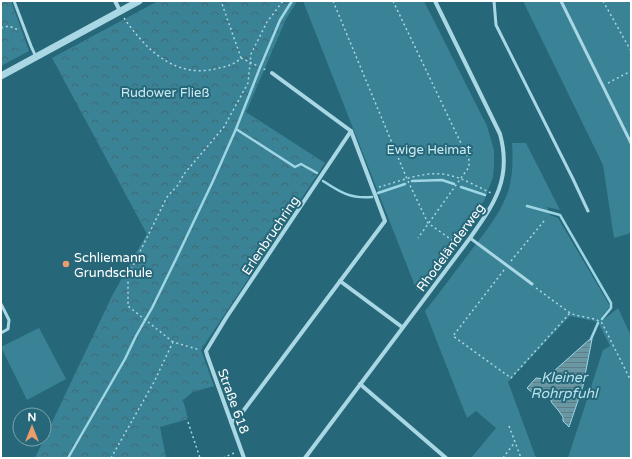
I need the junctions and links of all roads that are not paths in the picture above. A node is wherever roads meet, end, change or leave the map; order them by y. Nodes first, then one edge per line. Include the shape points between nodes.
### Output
1 (14, 1) edge
2 (115, 1) edge
3 (139, 1) edge
4 (435, 1) edge
5 (494, 1) edge
6 (561, 1) edge
7 (120, 12) junction
8 (36, 57) junction
9 (272, 73) dead end
10 (1, 76) edge
11 (351, 131) junction
12 (631, 143) edge
13 (588, 211) dead end
14 (470, 238) junction
15 (340, 282) junction
16 (532, 284) road end
17 (1, 304) edge
18 (402, 326) junction
19 (1, 333) edge
20 (206, 351) joint
21 (360, 384) junction
22 (231, 422) junction
23 (244, 458) edge
24 (305, 458) edge
25 (446, 458) edge

1 - 8 lane
2 - 7 street
3 - 7 street
4 - 14 street, Rhodeländerweg via 500,134 503,146 502,180 497,195
5 - 13 lane via 496,25
6 - 12 lane
7 - 8 street
8 - 10 street
9 - 11 street
11 - 15 street via 385,221
11 - 20 street, Erlenbruchring
14 - 16 lane
14 - 18 street, Rhodeländerweg
15 - 18 street
15 - 22 street via 238,418
17 - 19 lane via 9,320 8,329
18 - 21 street, Rhodeländerweg
20 - 22 street, Straße 618
21 - 24 street, Rhodeländerweg
21 - 25 street
22 - 23 street, Straße 618

